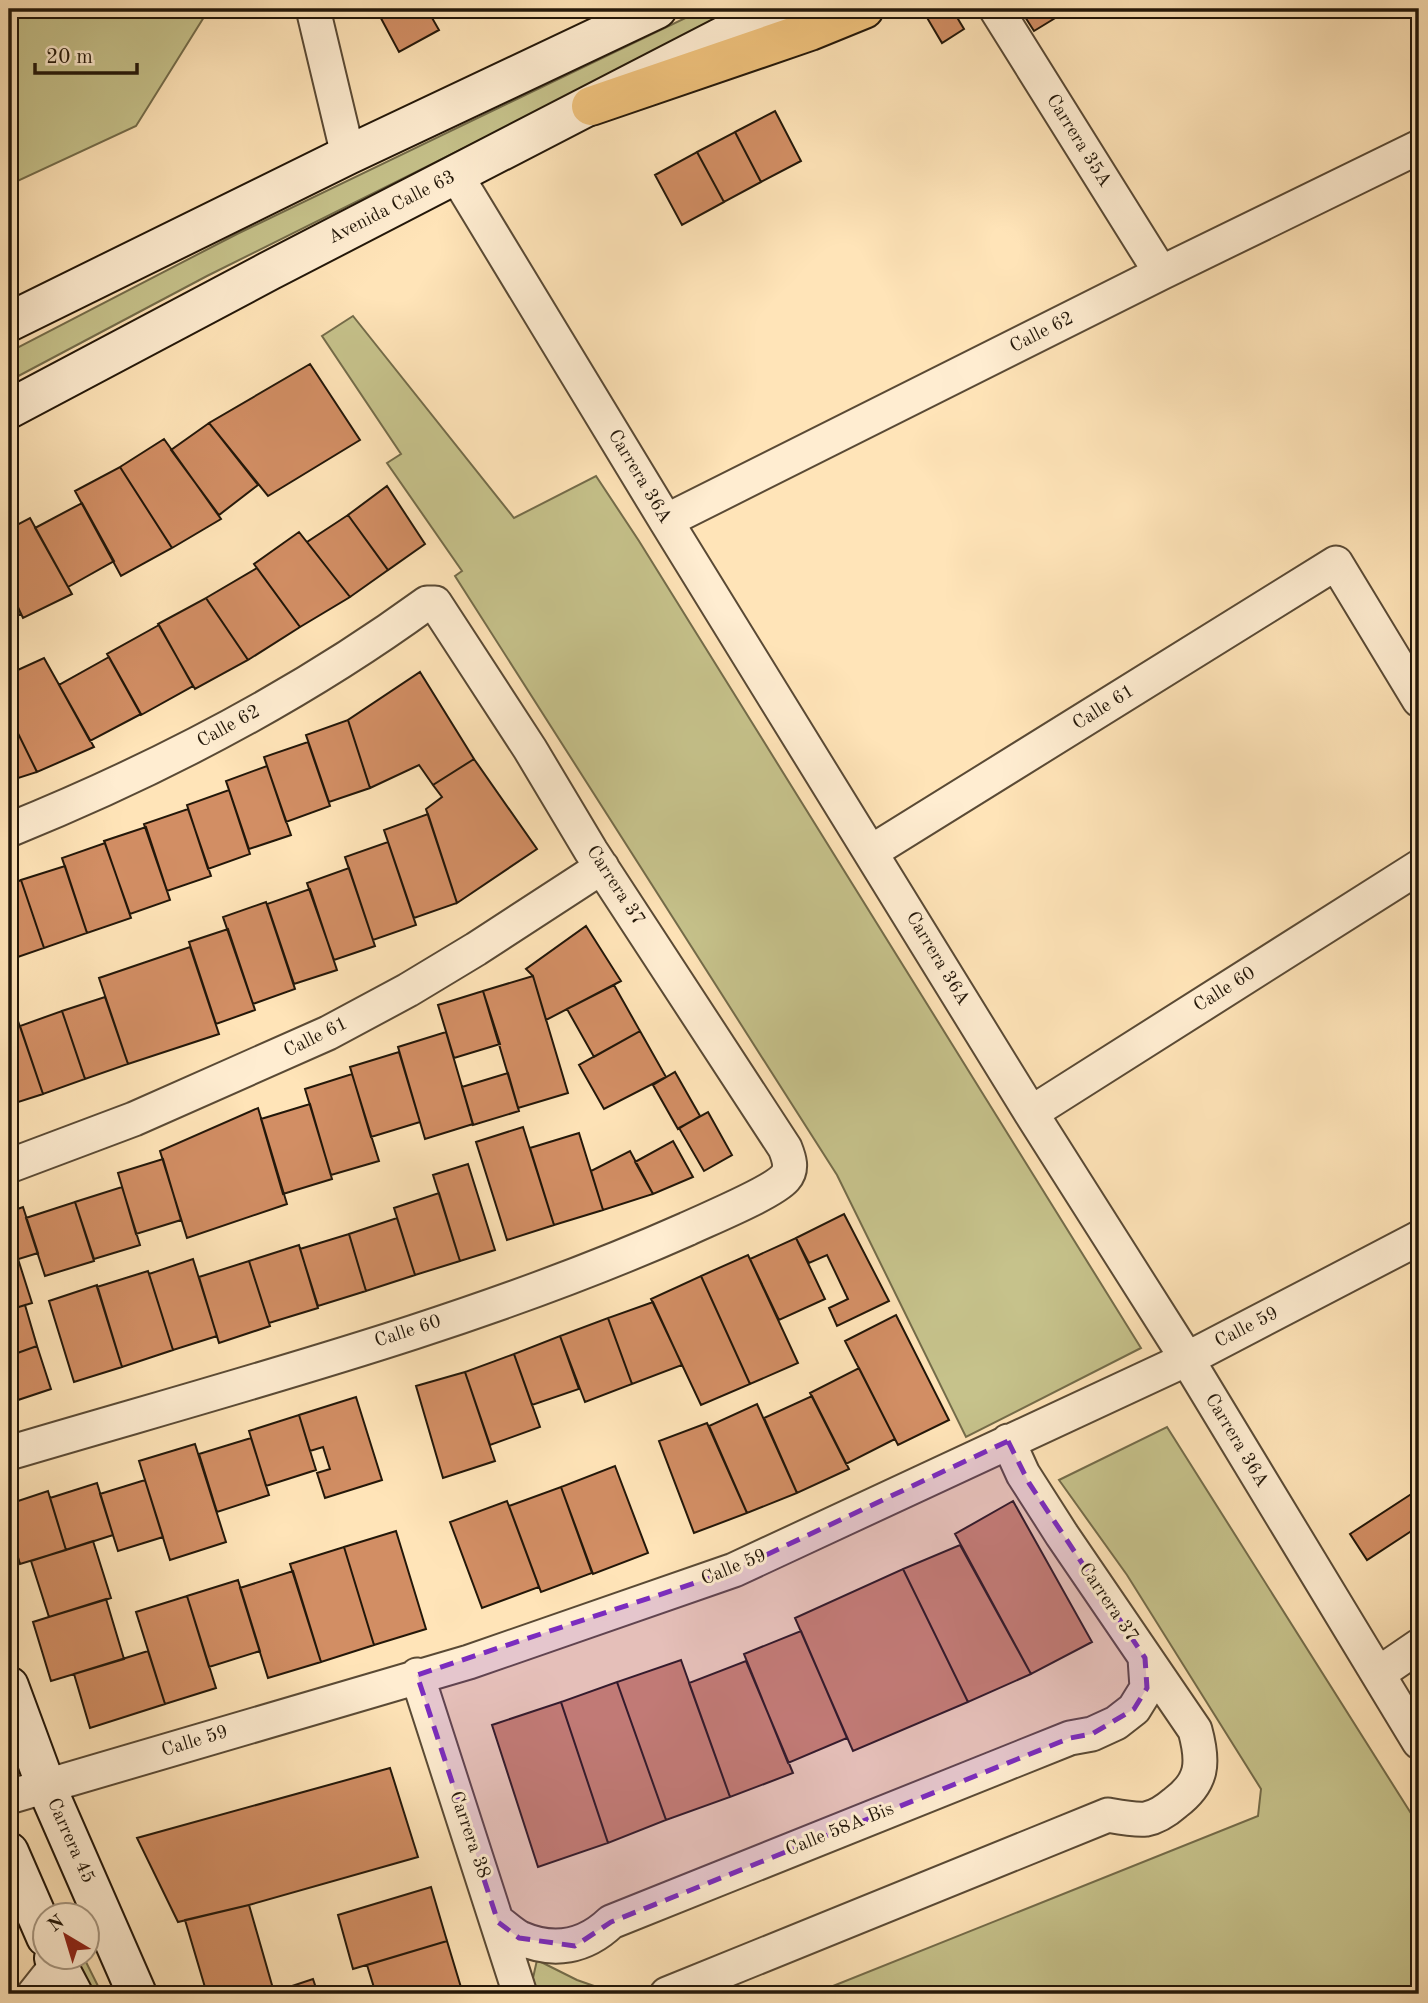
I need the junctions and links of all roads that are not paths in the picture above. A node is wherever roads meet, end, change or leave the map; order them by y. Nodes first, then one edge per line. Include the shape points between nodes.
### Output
1 (313, 9) edge
2 (657, 9) edge
3 (776, 9) edge
4 (864, 9) edge
5 (996, 9) edge
6 (591, 106) junction
7 (1419, 147) edge
8 (348, 155) junction
9 (456, 175) junction
10 (1161, 273) junction
11 (9, 322) edge
12 (9, 409) edge
13 (666, 521) junction
14 (435, 603) joint
15 (1419, 700) edge
16 (9, 830) edge
17 (871, 852) junction
18 (602, 867) junction
19 (1419, 867) edge
20 (1031, 1113) junction
21 (9, 1166) edge
22 (790, 1171) joint
23 (1419, 1238) edge
24 (1187, 1359) junction
25 (1008, 1441) junction
26 (9, 1452) edge
27 (1419, 1646) edge
28 (1145, 1658) junction
29 (1378, 1674) junction
30 (417, 1675) junction
31 (9, 1686) edge
32 (1419, 1742) edge
33 (46, 1786) junction
34 (9, 1797) edge
35 (9, 1852) edge
36 (32, 1905) edge
37 (498, 1922) junction
38 (50, 1972) edge
39 (34, 1994) edge
40 (137, 1994) edge
41 (520, 1994) edge
42 (667, 1994) edge

1 - 8 street
2 - 8 main road
3 - 6 main road, Avenida Calle 63
4 - 6 highway
5 - 10 street, Carrera 35A
6 - 9 main road, Avenida Calle 63
7 - 10 street, Calle 62
8 - 11 main road
9 - 12 main road, Avenida Calle 63
9 - 13 street, Carrera 36A
10 - 13 street, Calle 62
13 - 17 street, Carrera 36A
14 - 16 street, Calle 62 via 428,603 337,666 187,751
14 - 18 street, Carrera 37
15 - 17 street, Calle 61 via 1336,563
17 - 20 street, Carrera 36A
18 - 21 street, Calle 61 via 464,956 328,1033 134,1119
18 - 22 street, Carrera 37 via 785,1148
19 - 20 street, Calle 60
20 - 24 street, Carrera 36A
22 - 26 street, Calle 60 via 774,1187 719,1214 506,1300 385,1341
23 - 24 street, Calle 59
24 - 25 street, Calle 59
24 - 29 street, Carrera 36A
25 - 28 street, Carrera 37 via 1029,1483
25 - 30 street, Calle 59 via 734,1570 469,1662
27 - 29 street
28 - 37 street, Calle 58A Bis via 1147,1688 1134,1709 1116,1723 611,1922 597,1936 575,1946 519,1938
28 - 42 street, Carrera 37 via 1195,1730 1200,1749 1195,1785 1166,1810 1147,1819 1108,1815
29 - 32 street, Carrera 36A
30 - 33 street, Calle 59
30 - 37 street, Carrera 38
31 - 33 main road, Carrera 45
33 - 34 street, Calle 59
33 - 40 main road, Carrera 45
35 - 36 main road
37 - 41 street, Carrera 38
38 - 39 street

